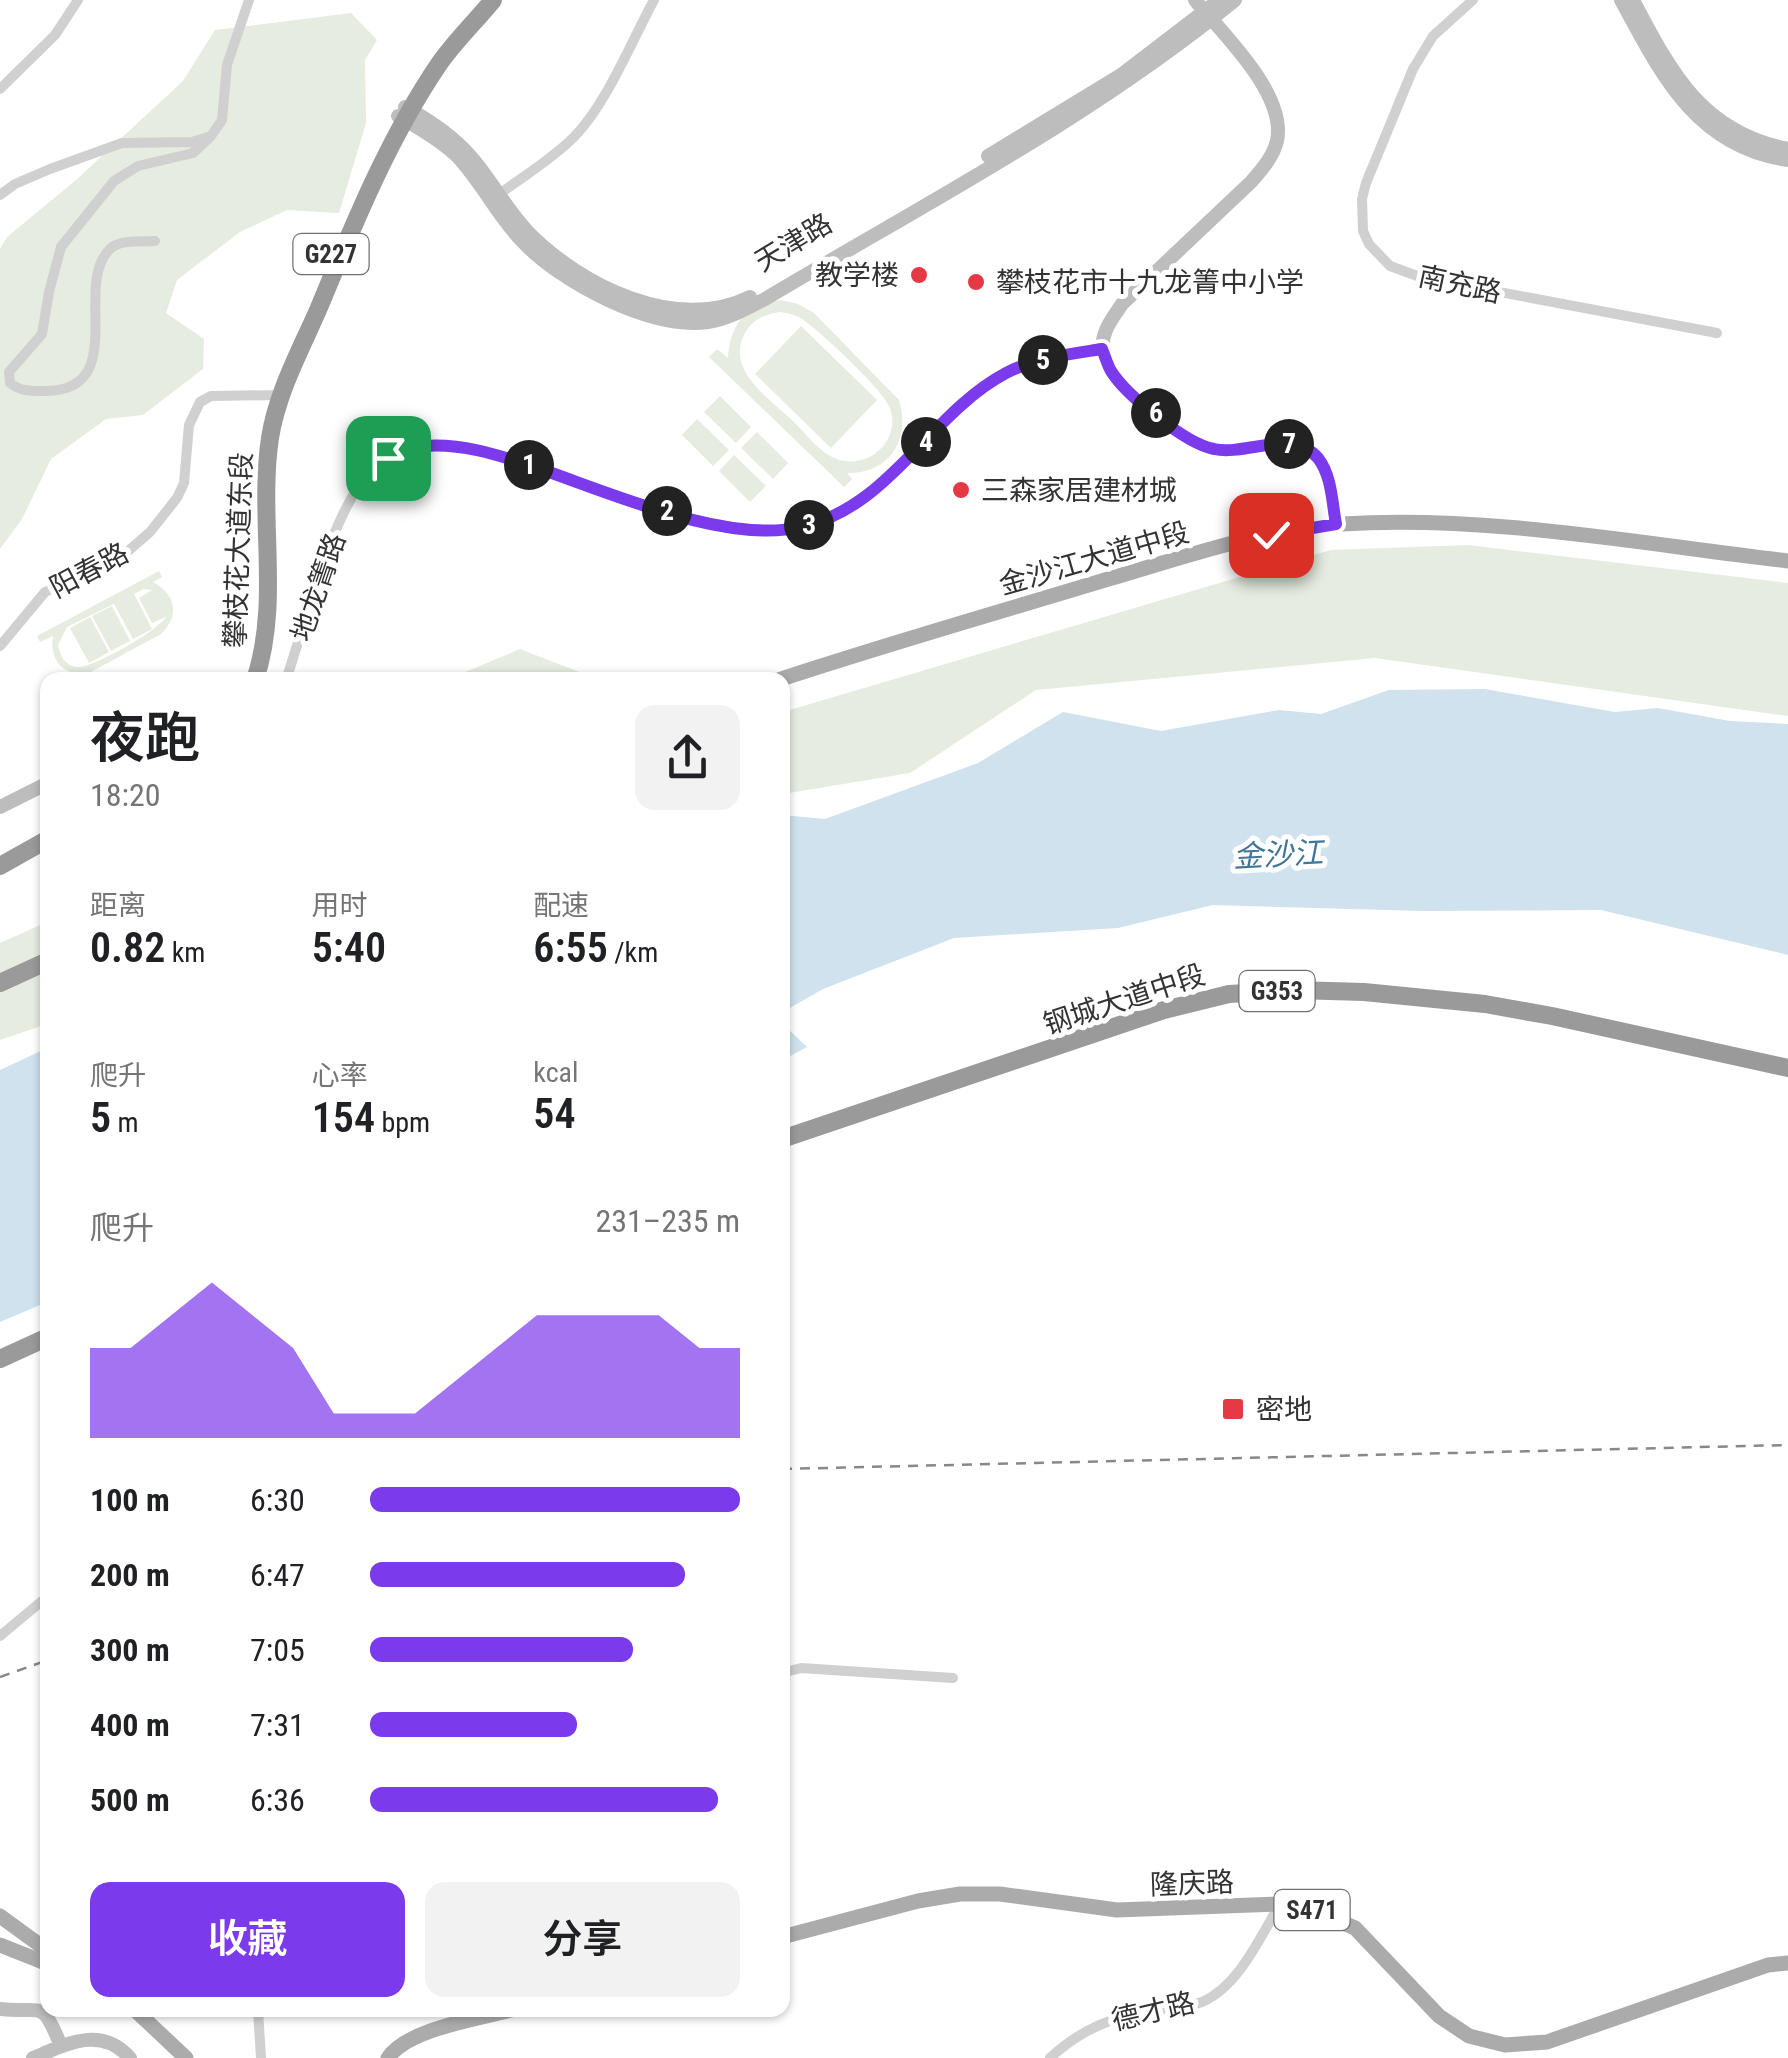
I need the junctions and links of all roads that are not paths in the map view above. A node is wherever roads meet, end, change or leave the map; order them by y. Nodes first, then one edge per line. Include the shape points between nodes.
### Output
1 (78, 0) edge
2 (249, 0) edge
3 (482, 0) edge
4 (494, 0) edge
5 (654, 0) edge
6 (1219, 0) edge
7 (1234, 0) edge
8 (1473, 0) edge
9 (1621, 0) edge
10 (1633, 0) edge
11 (1203, 10) edge
12 (0, 90) edge
13 (404, 113) junction
14 (210, 136) junction
15 (1788, 149) edge
16 (1788, 160) edge
17 (498, 194) junction
18 (0, 195) edge
19 (156, 241) dead end
20 (1717, 333) dead end
21 (1102, 349) junction
22 (277, 395) junction
23 (1336, 524) junction
24 (1788, 561) edge
25 (0, 646) edge
26 (245, 672) edge
27 (256, 672) edge
28 (289, 672) edge
29 (790, 676) edge
30 (40, 787) edge
31 (0, 807) edge
32 (40, 844) edge
33 (40, 853) edge
34 (0, 866) edge
35 (0, 876) edge
36 (40, 963) edge
37 (4, 978) edge
38 (1788, 1068) edge
39 (790, 1136) edge
40 (40, 1341) edge
41 (0, 1359) edge
42 (40, 1603) edge
43 (0, 1636) edge
44 (790, 1671) edge
45 (953, 1678) dead end
46 (1280, 1904) junction
47 (0, 1916) edge
48 (790, 1935) edge
49 (0, 1944) edge
50 (40, 1945) edge
51 (40, 1961) edge
52 (1788, 1963) edge
53 (0, 2009) edge
54 (40, 2010) edge
55 (49, 2017) edge
56 (142, 2017) edge
57 (258, 2017) edge
58 (484, 2017) edge
59 (61, 2046) junction
60 (34, 2058) edge
61 (130, 2058) edge
62 (186, 2058) edge
63 (261, 2058) edge
64 (388, 2058) edge
65 (1050, 2058) edge

1 - 12 street via 55,35
2 - 14 street via 228,65 222,120
3 - 13 highway, 攀枝花大道东段 / G227 via 433,57
4 - 13 highway, 攀枝花大道东段 / G227
5 - 17 street via 577,134
6 - 11 main road, 天津路
7 - 11 main road
8 - 20 street, 南充路 via 1433,36 1413,69 1366,182 1361,215 1369,244 1390,266 1420,277
9 - 16 main road via 1670,85 1701,120 1748,150
10 - 15 main road via 1678,79 1708,112 1736,133
11 - 13 main road via 1156,63 1096,103 765,299 707,322 644,313 557,271 520,238 454,154
11 - 17 main road, 天津路 via 1090,94 760,292 718,308 665,308 599,282 540,244
11 - 21 main road via 1274,102 1277,142 1252,181 1122,304 1106,327
13 - 17 main road, 天津路 via 461,146
13 - 22 highway, 攀枝花大道东段 / G227
14 - 18 street via 122,143
14 - 19 street via 193,153 122,175 65,241 42,334 8,372 10,383 51,391 83,374 96,347 93,301 104,256 117,244
21 - 23 main road via 1122,386 1193,441 1229,451 1275,444 1306,449 1327,475
21 - 28 street, 地龙箐路 via 1008,372 968,400 884,484 846,510 802,527 757,532 710,526 456,446 420,446 388,458 358,486 338,524
22 - 25 street, 阳春路 via 200,402 188,425 184,482 150,532 119,559 45,592
22 - 26 highway, 攀枝花大道东段 / G227 via 259,435 257,624
22 - 27 highway, 攀枝花大道东段 / G227 via 266,482 268,625
23 - 24 main road, 金沙江大道中段 via 1500,527
23 - 29 main road, 金沙江大道中段 via 1197,554
30 - 31 main road
32 - 34 highway
33 - 35 highway
36 - 37 highway
38 - 39 highway, 钢城大道中段 / G353 via 1485,1004 1364,992 1229,994
40 - 41 highway
42 - 43 street
44 - 45 street
46 - 48 main road, 隆庆路 / S471 via 1117,1910 960,1894
46 - 52 main road, 隆庆路 / S471 via 1354,1928 1439,2016 1469,2036 1506,2046 1546,2042 1768,1964
46 - 65 street, 德才路 via 1220,1990 1202,2002 1103,2021
47 - 50 main road
49 - 51 main road
53 - 54 main road
55 - 59 main road
56 - 62 main road
57 - 63 street
58 - 64 main road via 426,2032
59 - 60 main road
59 - 61 main road via 98,2038

